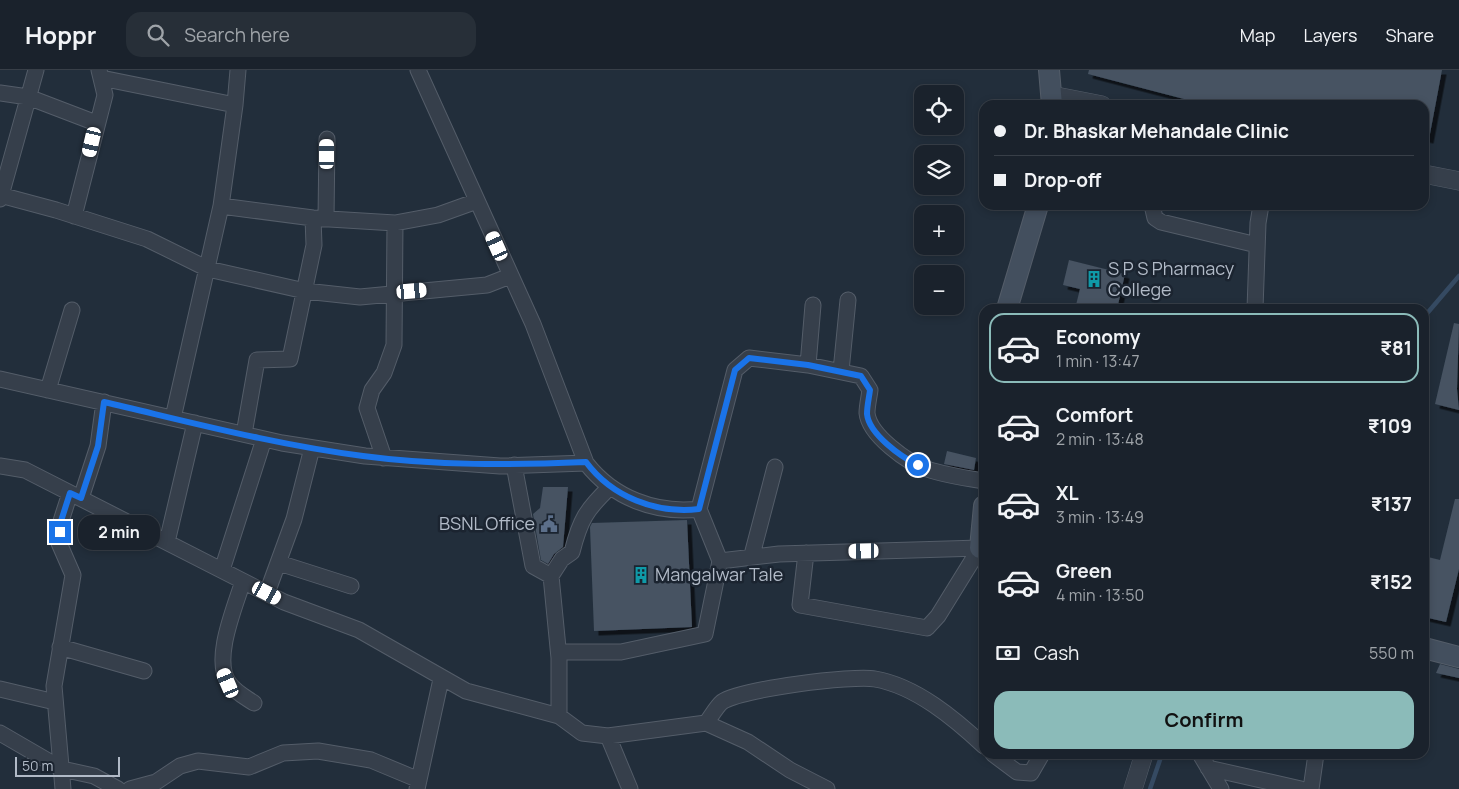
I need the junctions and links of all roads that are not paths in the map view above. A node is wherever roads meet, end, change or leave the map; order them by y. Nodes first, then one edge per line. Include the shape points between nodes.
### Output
1 (36, 70) edge
2 (238, 70) edge
3 (418, 70) edge
4 (1049, 70) edge
5 (100, 74) edge
6 (0, 93) edge
7 (28, 96) junction
8 (1051, 100) edge
9 (235, 105) junction
10 (96, 123) junction
11 (327, 138) dead end
12 (1429, 175) edge
13 (1459, 181) edge
14 (1, 196) edge
15 (477, 202) junction
16 (221, 206) junction
17 (1037, 210) edge
18 (1153, 210) edge
19 (1260, 210) edge
20 (74, 216) junction
21 (319, 218) junction
22 (395, 223) junction
23 (1257, 245) junction
24 (208, 269) junction
25 (510, 276) junction
26 (305, 291) junction
27 (394, 293) junction
28 (848, 300) dead end
29 (1008, 304) edge
30 (1255, 304) edge
31 (813, 306) dead end
32 (72, 310) dead end
33 (808, 365) junction
34 (841, 371) junction
35 (0, 379) edge
36 (48, 390) junction
37 (104, 402) junction
38 (173, 418) junction
39 (196, 423) junction
40 (244, 434) junction
41 (264, 439) junction
42 (312, 448) junction
43 (384, 458) junction
44 (586, 462) junction
45 (514, 465) junction
46 (0, 466) edge
47 (774, 467) dead end
48 (979, 481) edge
49 (610, 487) junction
50 (75, 496) junction
51 (699, 509) junction
52 (167, 542) junction
53 (979, 548) edge
54 (806, 553) junction
55 (979, 553) edge
56 (752, 555) junction
57 (720, 561) junction
58 (279, 563) junction
59 (222, 570) junction
60 (551, 576) junction
61 (243, 581) junction
62 (351, 586) dead end
63 (267, 593) junction
64 (60, 647) junction
65 (1429, 649) edge
66 (1459, 657) edge
67 (559, 658) junction
68 (144, 671) dead end
69 (441, 679) junction
70 (0, 689) edge
71 (55, 702) junction
72 (254, 703) dead end
73 (559, 716) junction
74 (706, 723) junction
75 (0, 733) edge
76 (608, 736) junction
77 (979, 742) edge
78 (1000, 759) edge
79 (1039, 759) edge
80 (1142, 759) edge
81 (1202, 759) edge
82 (1315, 759) edge
83 (62, 769) junction
84 (1210, 777) edge
85 (418, 785) edge
86 (62, 789) edge
87 (118, 789) edge
88 (130, 789) edge
89 (630, 789) edge
90 (827, 789) edge
91 (1133, 789) edge
92 (1221, 789) edge
93 (1301, 789) edge
94 (1311, 789) edge

1 - 7 street
2 - 9 street
3 - 15 street
4 - 8 main road
5 - 9 street
5 - 10 street via 104,94
6 - 7 street
7 - 10 street
7 - 14 street
9 - 16 street
10 - 20 street
11 - 21 street
12 - 13 street
14 - 20 street
15 - 22 street via 438,215
15 - 25 street
16 - 21 street
16 - 24 street
17 - 29 main road
18 - 23 street via 1154,218 1161,222
19 - 23 street
20 - 24 street via 147,239
21 - 22 street
21 - 26 street
22 - 27 street
23 - 30 street
24 - 26 street
24 - 38 street
25 - 27 street via 487,285
25 - 44 street via 533,324
26 - 27 street via 360,297
26 - 40 street via 290,359 257,360
27 - 43 street via 394,345 367,408
28 - 34 street
31 - 33 street
32 - 36 street
33 - 34 street
33 - 51 street via 749,358 735,370
34 - 48 street via 865,380 870,390 867,414 882,440 908,460 927,469
35 - 36 street
36 - 37 street
37 - 38 street
37 - 50 street via 98,446
38 - 39 street
39 - 40 street
39 - 52 street
40 - 41 street
41 - 42 street
41 - 59 street
42 - 43 street
42 - 58 street
43 - 45 street
44 - 45 street
44 - 49 street
45 - 60 street via 533,566
46 - 50 street via 25,470
47 - 56 street
49 - 51 street via 662,510
49 - 60 street via 590,506 578,528 572,552 562,559
50 - 52 street
50 - 64 street via 61,521 59,543 73,575
51 - 57 street
52 - 59 street
53 - 54 street
54 - 55 street via 800,605 927,628
54 - 56 street
56 - 57 street
57 - 67 street via 705,634 621,652 559,652
58 - 62 street
58 - 63 street
59 - 61 street
60 - 67 street
61 - 63 street
61 - 72 street via 224,648 222,668 228,683
63 - 69 street via 358,630
64 - 68 street
64 - 71 street
65 - 66 main road
67 - 73 street
69 - 73 street via 466,691
69 - 85 street
70 - 71 street
71 - 83 street
73 - 76 street via 582,734
74 - 76 street
74 - 77 street via 722,702 740,694 792,685 875,679 915,693 954,719
74 - 90 street via 748,742 790,770
75 - 83 street
76 - 89 street
78 - 79 street via 1017,772 1031,773
80 - 91 street
81 - 84 street
82 - 94 street
83 - 86 street
83 - 87 street via 94,776
84 - 92 street
84 - 93 street
85 - 88 street via 371,760 301,752 283,753 249,767 198,761 180,766 156,782

